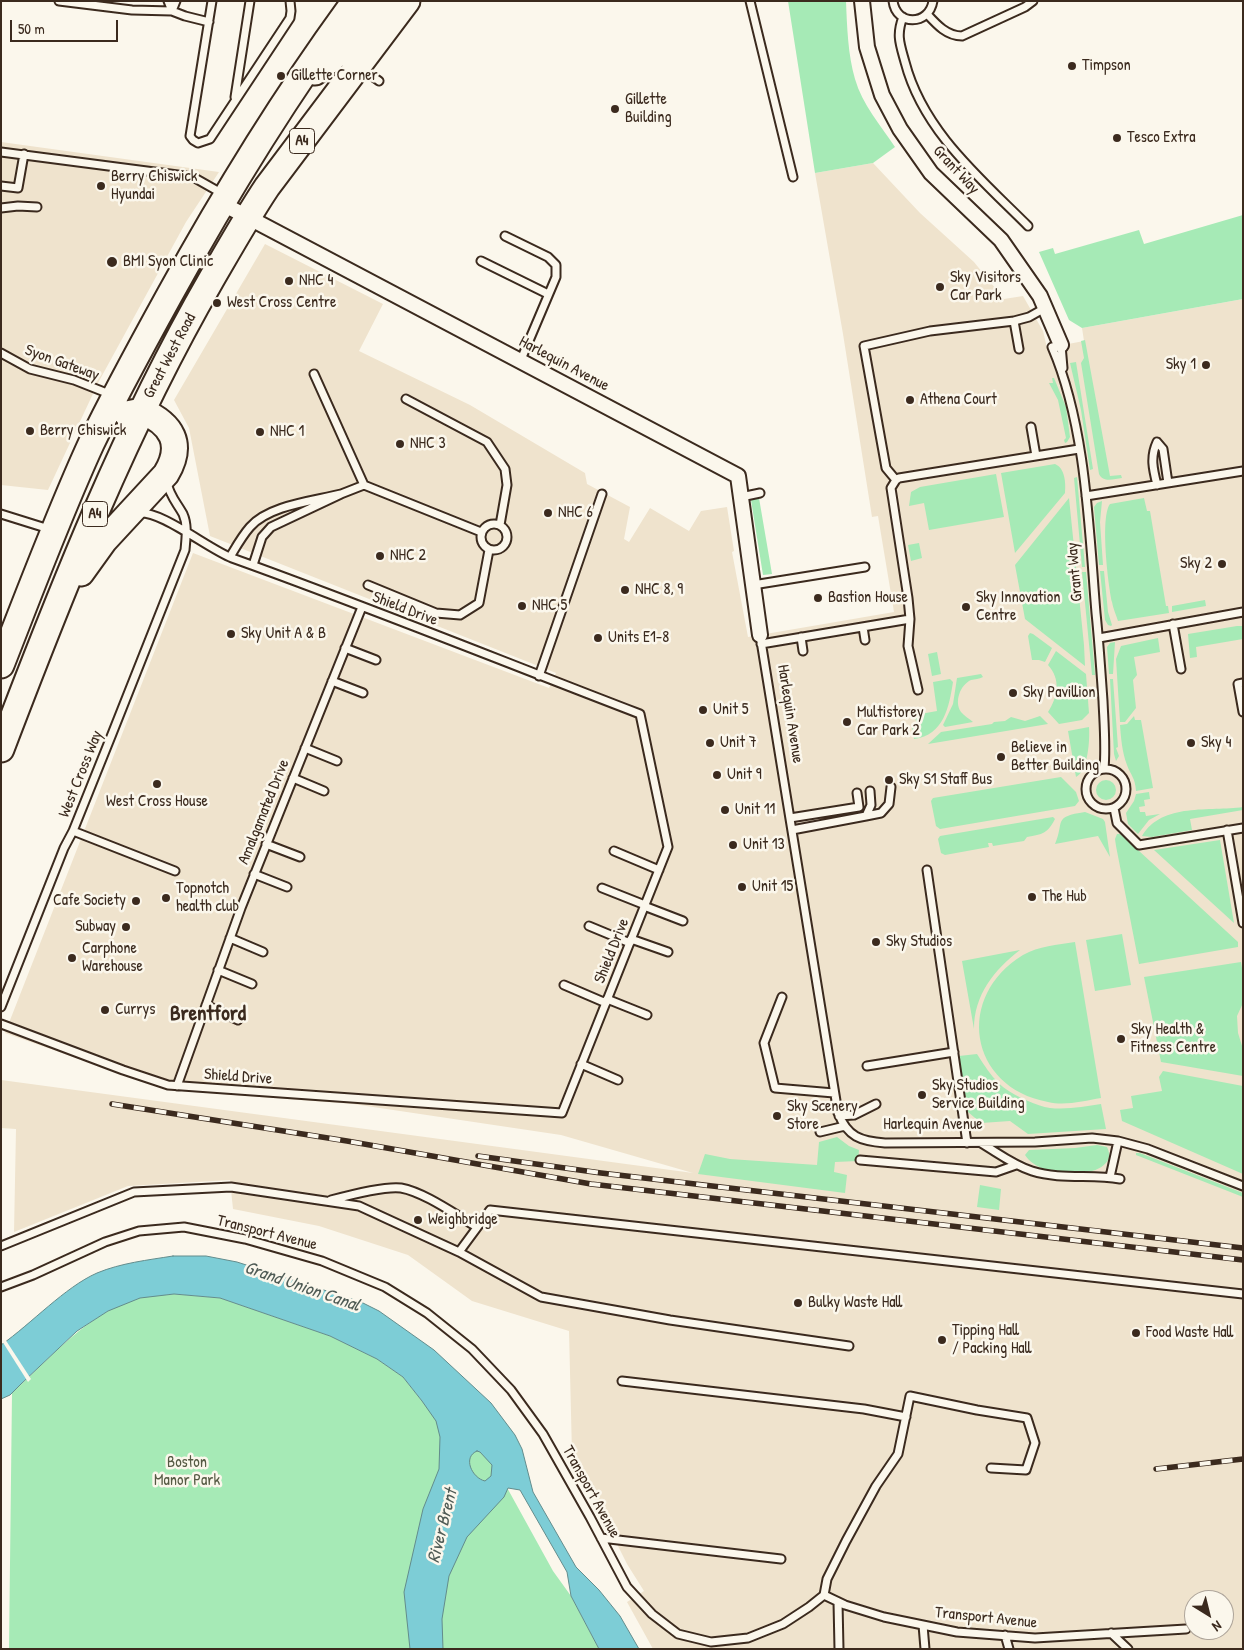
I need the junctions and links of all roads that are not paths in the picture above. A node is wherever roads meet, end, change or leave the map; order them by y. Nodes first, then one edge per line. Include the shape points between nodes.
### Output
1 (59, 1) edge
2 (168, 1) edge
3 (176, 1) edge
4 (212, 1) edge
5 (250, 1) edge
6 (290, 1) edge
7 (355, 1) edge
8 (380, 1) edge
9 (407, 1) edge
10 (750, 1) edge
11 (862, 1) edge
12 (893, 1) edge
13 (933, 1) edge
14 (1032, 1) edge
15 (172, 11) junction
16 (927, 14) junction
17 (903, 17) junction
18 (209, 22) junction
19 (358, 65) junction
20 (379, 81) dead end
21 (291, 94) junction
22 (235, 100) junction
23 (1, 152) edge
24 (24, 154) junction
25 (793, 177) dead end
26 (1, 186) edge
27 (224, 199) junction
28 (37, 207) dead end
29 (1, 208) edge
30 (247, 217) junction
31 (1028, 226) dead end
32 (505, 236) dead end
33 (481, 261) dead end
34 (548, 294) junction
35 (1047, 312) junction
36 (1014, 321) junction
37 (1056, 346) joint
38 (1019, 349) dead end
39 (1, 353) edge
40 (520, 362) junction
41 (314, 374) dead end
42 (115, 396) junction
43 (406, 399) dead end
44 (142, 410) junction
45 (1032, 427) dead end
46 (91, 445) junction
47 (1079, 449) junction
48 (1036, 456) junction
49 (1243, 471) edge
50 (166, 474) junction
51 (896, 480) junction
52 (1168, 483) junction
53 (364, 484) junction
54 (1157, 485) junction
55 (760, 493) dead end
56 (341, 494) junction
57 (602, 494) dead end
58 (1086, 496) junction
59 (741, 497) junction
60 (1, 514) edge
61 (127, 515) junction
62 (500, 525) junction
63 (54, 531) junction
64 (186, 532) junction
65 (481, 532) junction
66 (489, 550) junction
67 (230, 557) junction
68 (253, 565) junction
69 (865, 566) dead end
70 (368, 585) dead end
71 (753, 586) junction
72 (362, 607) junction
73 (1243, 612) edge
74 (51, 619) junction
75 (910, 620) junction
76 (1173, 624) junction
77 (862, 627) junction
78 (801, 638) junction
79 (1098, 638) junction
80 (760, 640) junction
81 (865, 640) dead end
82 (345, 648) junction
83 (803, 650) dead end
84 (376, 660) dead end
85 (1, 665) edge
86 (1181, 669) dead end
87 (539, 676) junction
88 (332, 681) junction
89 (1243, 683) edge
90 (918, 690) dead end
91 (363, 693) dead end
92 (1243, 712) edge
93 (305, 748) junction
94 (1, 750) edge
95 (337, 761) dead end
96 (1104, 769) junction
97 (293, 778) junction
98 (891, 787) dead end
99 (324, 791) dead end
100 (870, 791) dead end
101 (857, 793) dead end
102 (1114, 808) junction
103 (866, 816) junction
104 (790, 818) junction
105 (1243, 828) edge
106 (792, 830) junction
107 (1227, 830) junction
108 (73, 831) junction
109 (266, 844) junction
110 (614, 851) dead end
111 (300, 857) dead end
112 (659, 870) junction
113 (927, 870) dead end
114 (176, 871) dead end
115 (254, 874) junction
116 (287, 888) dead end
117 (602, 888) dead end
118 (645, 906) junction
119 (683, 922) dead end
120 (1243, 923) edge
121 (589, 926) dead end
122 (230, 938) junction
123 (631, 941) junction
124 (264, 952) dead end
125 (668, 952) dead end
126 (218, 970) junction
127 (252, 984) dead end
128 (564, 985) dead end
129 (782, 998) dead end
130 (607, 1001) junction
131 (206, 1005) junction
132 (1, 1007) edge
133 (647, 1015) dead end
134 (238, 1020) dead end
135 (1, 1024) edge
136 (954, 1052) junction
137 (582, 1064) junction
138 (867, 1066) dead end
139 (618, 1080) dead end
140 (177, 1086) junction
141 (834, 1093) junction
142 (876, 1104) dead end
143 (839, 1116) junction
144 (845, 1126) junction
145 (820, 1132) dead end
146 (1118, 1141) junction
147 (980, 1142) junction
148 (967, 1143) junction
149 (860, 1160) dead end
150 (1016, 1165) junction
151 (1110, 1177) junction
152 (1120, 1179) dead end
153 (1243, 1186) edge
154 (328, 1202) junction
155 (477, 1227) junction
156 (1, 1246) edge
157 (458, 1252) junction
158 (1, 1287) edge
159 (1243, 1294) edge
160 (848, 1346) dead end
161 (622, 1380) dead end
162 (906, 1417) junction
163 (991, 1468) dead end
164 (601, 1538) junction
165 (781, 1560) dead end
166 (824, 1595) junction
167 (838, 1602) junction
168 (924, 1625) junction
169 (1184, 1629) edge
170 (1110, 1633) junction
171 (1005, 1636) junction
172 (839, 1649) edge
173 (925, 1649) edge
174 (1010, 1649) edge
175 (1128, 1649) edge

1 - 15 lane via 132,10
2 - 15 lane
3 - 15 lane
4 - 18 lane
5 - 22 lane
6 - 22 lane via 290,18
7 - 21 highway, Great West Road / A4
8 - 21 highway, A4 via 343,49
9 - 19 highway, Great West Road / A4
10 - 25 lane
11 - 35 street, Grant Way via 868,47 882,95 900,129 931,173 1001,240 1040,296
12 - 17 lane via 896,11
13 - 16 lane
14 - 16 lane via 962,36 953,36
15 - 18 lane
16 - 17 lane via 918,20
17 - 31 lane via 899,40 910,82 928,115 954,152
18 - 22 lane via 190,136 193,140 198,144 210,139
19 - 20 lane
19 - 30 highway, Great West Road / A4
21 - 27 highway, Great West Road / A4
23 - 24 lane
24 - 26 lane via 18,188
24 - 27 lane via 193,177
27 - 30 street, Harlequin Avenue
27 - 42 highway, Great West Road / A4
28 - 29 lane
30 - 40 street, Harlequin Avenue
30 - 44 highway, Great West Road / A4
32 - 34 lane via 548,257 556,265 556,277
33 - 34 lane
34 - 40 lane
35 - 36 lane
35 - 37 street, Grant Way
36 - 38 lane
36 - 51 lane via 930,331 864,346 886,468
37 - 47 lane, Grant Way
39 - 42 lane, Syon Gateway via 30,369 74,380
40 - 59 street, Harlequin Avenue via 738,476
41 - 53 lane
42 - 46 highway, Great West Road / A4
43 - 62 lane via 487,442 505,469 507,485
44 - 46 highway via 120,418
44 - 50 highway via 161,422 174,441 176,451
44 - 74 highway, Great West Road / A4
45 - 48 lane
46 - 63 highway, Great West Road / A4
47 - 48 lane
47 - 58 lane, Grant Way
48 - 51 lane via 904,476
49 - 52 lane
50 - 61 highway
50 - 64 lane, West Cross Way via 168,489 184,515
51 - 75 lane via 891,488
52 - 54 lane
52 - 54 lane via 1163,449 1157,442 1152,467
53 - 56 lane
53 - 65 lane
54 - 58 lane
55 - 59 lane
56 - 67 lane via 264,516 250,527
56 - 68 lane via 271,527 262,537
57 - 87 lane
58 - 79 lane, Grant Way
59 - 71 street, Harlequin Avenue
60 - 63 lane
61 - 64 lane, Shield Drive via 144,512
61 - 74 highway via 87,563
62 - 65 lane via 487,525
62 - 66 lane via 506,532 507,541 502,548
63 - 85 highway, Great West Road / A4
64 - 67 lane, Shield Drive
64 - 108 lane, West Cross Way via 185,550
65 - 66 lane via 482,544
66 - 70 lane via 479,603 460,615 436,613
67 - 68 lane, Shield Drive
68 - 72 lane, Shield Drive
69 - 71 lane
71 - 80 street, Harlequin Avenue
72 - 82 lane, Amalgamated Drive
72 - 87 lane, Shield Drive
73 - 76 lane
74 - 94 highway, Great West Road / A4
75 - 77 lane
75 - 90 lane via 908,646
76 - 79 lane
76 - 86 lane
77 - 78 lane
77 - 81 lane
78 - 80 lane
78 - 83 lane
79 - 96 lane, Grant Way via 1106,749
80 - 104 lane, Harlequin Avenue
82 - 84 lane
82 - 88 lane, Amalgamated Drive
87 - 112 lane, Shield Drive via 640,714 668,847
88 - 91 lane
88 - 93 lane, Amalgamated Drive
89 - 92 lane via 1238,684
93 - 95 lane
93 - 97 lane, Amalgamated Drive
96 - 102 lane via 1117,772 1125,784 1124,797
96 - 102 lane via 1092,774 1086,791 1096,807
97 - 99 lane
97 - 109 lane, Amalgamated Drive
98 - 103 lane via 890,804 880,813
100 - 103 lane via 871,804
101 - 104 lane via 859,807
102 - 107 lane via 1117,823 1139,845
103 - 106 lane
104 - 106 lane, Harlequin Avenue
105 - 107 lane
106 - 141 lane, Harlequin Avenue
107 - 120 lane
108 - 114 lane
108 - 132 lane, West Cross Way
109 - 111 lane
109 - 115 lane, Amalgamated Drive
110 - 112 lane
112 - 118 lane, Shield Drive
113 - 136 lane
115 - 116 lane
115 - 122 lane, Amalgamated Drive
117 - 118 lane
118 - 119 lane
118 - 123 lane, Shield Drive
121 - 123 lane
122 - 124 lane
122 - 126 lane, Amalgamated Drive
123 - 125 lane
123 - 130 lane, Shield Drive
126 - 127 lane
126 - 131 lane, Amalgamated Drive
128 - 130 lane
129 - 141 lane via 764,1043 775,1088
130 - 133 lane
130 - 137 lane, Shield Drive
131 - 134 lane
131 - 140 lane, Amalgamated Drive
135 - 140 lane, Shield Drive via 123,1070
136 - 138 lane
136 - 148 lane
137 - 139 lane
137 - 140 lane, Shield Drive via 562,1113
141 - 143 lane, Harlequin Avenue
142 - 143 lane via 854,1115
143 - 144 lane, Harlequin Avenue
144 - 145 lane
144 - 148 lane, Harlequin Avenue via 855,1138 873,1142
146 - 147 lane, Harlequin Avenue via 1092,1138
146 - 151 lane
146 - 153 lane, Harlequin Avenue via 1148,1148
147 - 148 lane, Harlequin Avenue
147 - 150 lane
149 - 150 lane via 996,1172
150 - 151 lane via 1049,1175
151 - 152 lane
154 - 155 lane via 399,1188 420,1195
154 - 156 lane via 230,1187 134,1192
154 - 157 lane via 359,1206
155 - 157 lane
155 - 159 lane via 490,1210
157 - 160 lane via 541,1297
158 - 164 lane, Transport Avenue via 139,1230 184,1227 245,1239 322,1261 385,1287 428,1313 472,1349 511,1390 542,1434
161 - 162 lane via 864,1409
162 - 163 lane via 910,1396 1027,1418 1035,1443 1026,1470
162 - 166 lane via 898,1454 846,1541
164 - 165 lane
164 - 166 lane, Transport Avenue via 627,1587 652,1614 678,1634 711,1642 748,1638 783,1624
166 - 167 lane, Transport Avenue
167 - 168 lane, Transport Avenue
167 - 172 lane
168 - 171 lane, Transport Avenue
168 - 173 lane
169 - 170 lane, Transport Avenue
170 - 171 lane, Transport Avenue via 1036,1638
170 - 175 lane
171 - 174 lane

